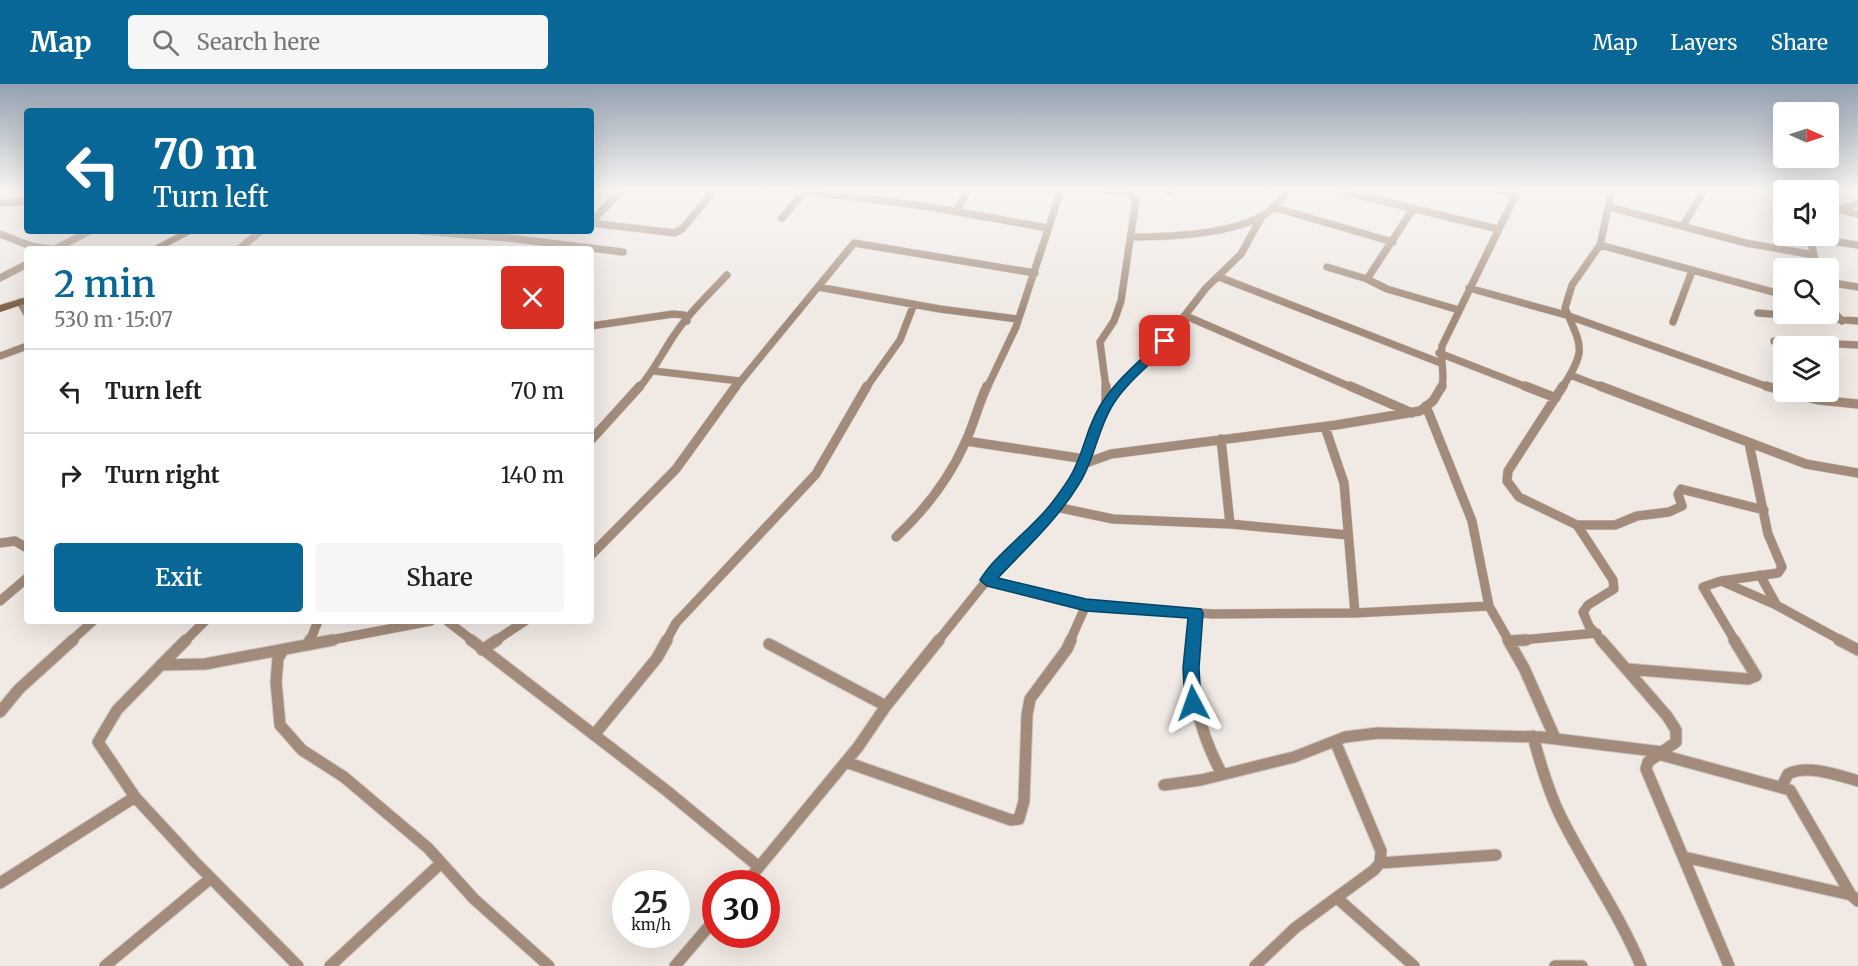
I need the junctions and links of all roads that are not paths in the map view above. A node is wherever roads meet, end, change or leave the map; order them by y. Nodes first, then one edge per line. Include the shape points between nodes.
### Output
1 (660, 231) edge
2 (678, 231) edge
3 (1047, 231) edge
4 (1131, 231) edge
5 (1199, 231) edge
6 (1255, 231) edge
7 (1356, 231) edge
8 (1400, 231) edge
9 (1497, 231) edge
10 (1603, 231) edge
11 (1702, 231) edge
12 (0, 234) edge
13 (84, 234) edge
14 (185, 234) edge
15 (257, 234) edge
16 (477, 234) edge
17 (1130, 237) junction
18 (1393, 242) junction
19 (1839, 242) edge
20 (1858, 245) edge
21 (31, 246) edge
22 (59, 246) edge
23 (160, 246) edge
24 (243, 246) edge
25 (574, 246) edge
26 (1600, 246) junction
27 (1812, 246) edge
28 (594, 248) edge
29 (623, 252) dead end
30 (1814, 255) junction
31 (1815, 258) edge
32 (24, 266) edge
33 (1327, 267) dead end
34 (1692, 272) junction
35 (1035, 273) junction
36 (727, 275) dead end
37 (1219, 277) junction
38 (0, 278) edge
39 (1367, 279) junction
40 (1839, 284) edge
41 (818, 287) junction
42 (1858, 287) edge
43 (1469, 288) junction
44 (1773, 292) edge
45 (23, 301) edge
46 (914, 304) junction
47 (0, 309) edge
48 (1459, 310) junction
49 (1758, 313) dead end
50 (1566, 315) junction
51 (1186, 316) junction
52 (1839, 318) edge
53 (1017, 319) junction
54 (687, 321) junction
55 (1842, 321) junction
56 (1858, 321) edge
57 (1673, 322) dead end
58 (594, 326) edge
59 (1839, 344) edge
60 (1858, 345) edge
61 (24, 347) edge
62 (1439, 353) junction
63 (0, 356) edge
64 (1441, 363) junction
65 (654, 371) junction
66 (1570, 375) junction
67 (1106, 378) junction
68 (740, 381) junction
69 (1125, 381) junction
70 (1556, 398) junction
71 (1106, 404) junction
72 (1858, 404) edge
73 (1426, 406) junction
74 (1412, 413) junction
75 (1325, 427) junction
76 (594, 437) edge
77 (1221, 439) junction
78 (966, 441) junction
79 (1749, 443) junction
80 (1084, 462) junction
81 (1858, 473) edge
82 (1056, 507) junction
83 (1764, 510) junction
84 (1230, 524) junction
85 (1577, 525) junction
86 (1348, 535) junction
87 (896, 537) dead end
88 (0, 543) edge
89 (24, 546) edge
90 (594, 552) edge
91 (1761, 575) junction
92 (987, 580) junction
93 (24, 581) edge
94 (1721, 581) junction
95 (0, 601) edge
96 (1776, 604) junction
97 (1086, 605) junction
98 (1489, 606) junction
99 (1196, 613) junction
100 (1355, 614) junction
101 (90, 624) edge
102 (203, 624) edge
103 (317, 624) edge
104 (416, 624) edge
105 (451, 624) edge
106 (521, 624) edge
107 (1597, 633) junction
108 (1510, 641) junction
109 (769, 644) dead end
110 (308, 645) junction
111 (482, 650) junction
112 (1858, 650) edge
113 (278, 653) junction
114 (162, 665) junction
115 (1627, 669) junction
116 (886, 706) junction
117 (0, 712) edge
118 (594, 735) junction
119 (1533, 736) junction
120 (1555, 738) junction
121 (1335, 741) junction
122 (1660, 753) junction
123 (846, 762) junction
124 (1222, 774) junction
125 (1858, 781) edge
126 (1164, 785) dead end
127 (1782, 786) junction
128 (135, 797) junction
129 (1496, 855) dead end
130 (1684, 858) junction
131 (1380, 863) junction
132 (440, 864) junction
133 (759, 867) junction
134 (757, 870) edge
135 (211, 878) junction
136 (0, 883) edge
137 (1336, 898) junction
138 (1855, 898) edge
139 (702, 934) edge
140 (105, 966) edge
141 (298, 966) edge
142 (330, 966) edge
143 (549, 966) edge
144 (675, 966) edge
145 (1255, 966) edge
146 (1413, 966) edge
147 (1555, 966) edge
148 (1582, 966) edge
149 (1641, 966) edge
150 (1729, 966) edge

1 - 2 street
3 - 35 street
4 - 17 street
5 - 17 street via 1169,237
6 - 37 street via 1241,254
7 - 18 street
8 - 18 street
9 - 43 street
10 - 26 street
11 - 30 street
12 - 21 street
13 - 22 street
14 - 23 street
15 - 24 street
16 - 25 street
17 - 67 street via 1121,301 1100,342
18 - 39 street
19 - 20 street
26 - 34 street
26 - 50 street via 1572,285
27 - 30 street
28 - 29 street
30 - 31 street
32 - 38 street
33 - 39 street
34 - 44 street
34 - 57 street
35 - 41 street via 854,243
35 - 53 street
36 - 54 street
37 - 51 street
37 - 64 street
39 - 48 street via 1387,289
40 - 42 street
41 - 46 street
41 - 68 street
43 - 48 street
43 - 50 street
45 - 47 street
46 - 53 street
46 - 118 street via 900,340 867,386 810,482 676,623 657,658
48 - 62 street
49 - 55 street
50 - 66 street via 1581,345
50 - 72 street via 1778,390
51 - 69 street
51 - 74 street
52 - 55 street
53 - 78 street via 992,382 980,399
54 - 58 street via 684,315 668,314
54 - 65 street
55 - 56 street
59 - 60 street
61 - 63 street
62 - 64 street
62 - 70 street
64 - 73 street via 1442,388
65 - 68 street
65 - 76 street
66 - 70 street
66 - 79 street
67 - 69 street
67 - 71 street
68 - 90 street via 676,469
69 - 71 street
70 - 85 street via 1508,471 1507,481 1519,497
71 - 80 street
73 - 74 street
73 - 98 street via 1472,521
74 - 75 street
75 - 77 street
75 - 86 street via 1344,483
77 - 80 street via 1111,454
77 - 84 street
78 - 80 street
78 - 87 street via 948,479
79 - 81 street via 1806,464
79 - 83 street
80 - 82 street
82 - 84 street via 1113,519
82 - 92 street
83 - 85 street via 1681,489 1678,494 1682,506 1676,511 1628,517 1612,526
83 - 91 street via 1768,534 1782,567 1778,573
84 - 86 street
85 - 107 street via 1615,586 1583,612
86 - 100 street
88 - 89 street via 15,541
91 - 94 street
91 - 96 street
92 - 97 street
92 - 116 street
93 - 95 street
94 - 96 street
94 - 115 street via 1703,587 1755,670 1754,678
96 - 112 street
97 - 99 street
97 - 123 street via 1067,649 1030,699 1026,715 1024,801 1019,819 1011,820
98 - 100 street
98 - 108 street
99 - 100 street
99 - 124 street via 1191,668 1193,703 1201,736
101 - 117 street via 19,689
102 - 114 street
103 - 110 street
104 - 110 street
105 - 111 street
106 - 111 street
107 - 108 street
107 - 115 street
108 - 120 street
109 - 116 street
110 - 113 street
111 - 118 street
113 - 114 street via 205,664
113 - 132 street via 280,725 302,750 344,777 428,848
114 - 128 street via 109,719 98,742
115 - 122 street via 1676,730 1676,742
116 - 123 street
118 - 133 street
119 - 120 street
119 - 121 street via 1378,734
119 - 149 street via 1545,781 1560,815 1629,935
120 - 122 street
121 - 124 street via 1294,757
121 - 131 street via 1382,851
122 - 127 street
122 - 130 street via 1648,762 1646,769
123 - 133 street
124 - 126 street
125 - 127 street via 1795,771 1786,776
127 - 138 street via 1793,793
128 - 135 street
128 - 136 street
129 - 131 street
130 - 138 street
130 - 150 street
131 - 137 street
132 - 142 street
132 - 143 street
133 - 134 street
135 - 140 street
135 - 141 street
137 - 145 street via 1295,928
137 - 146 street
139 - 144 street
147 - 148 street

